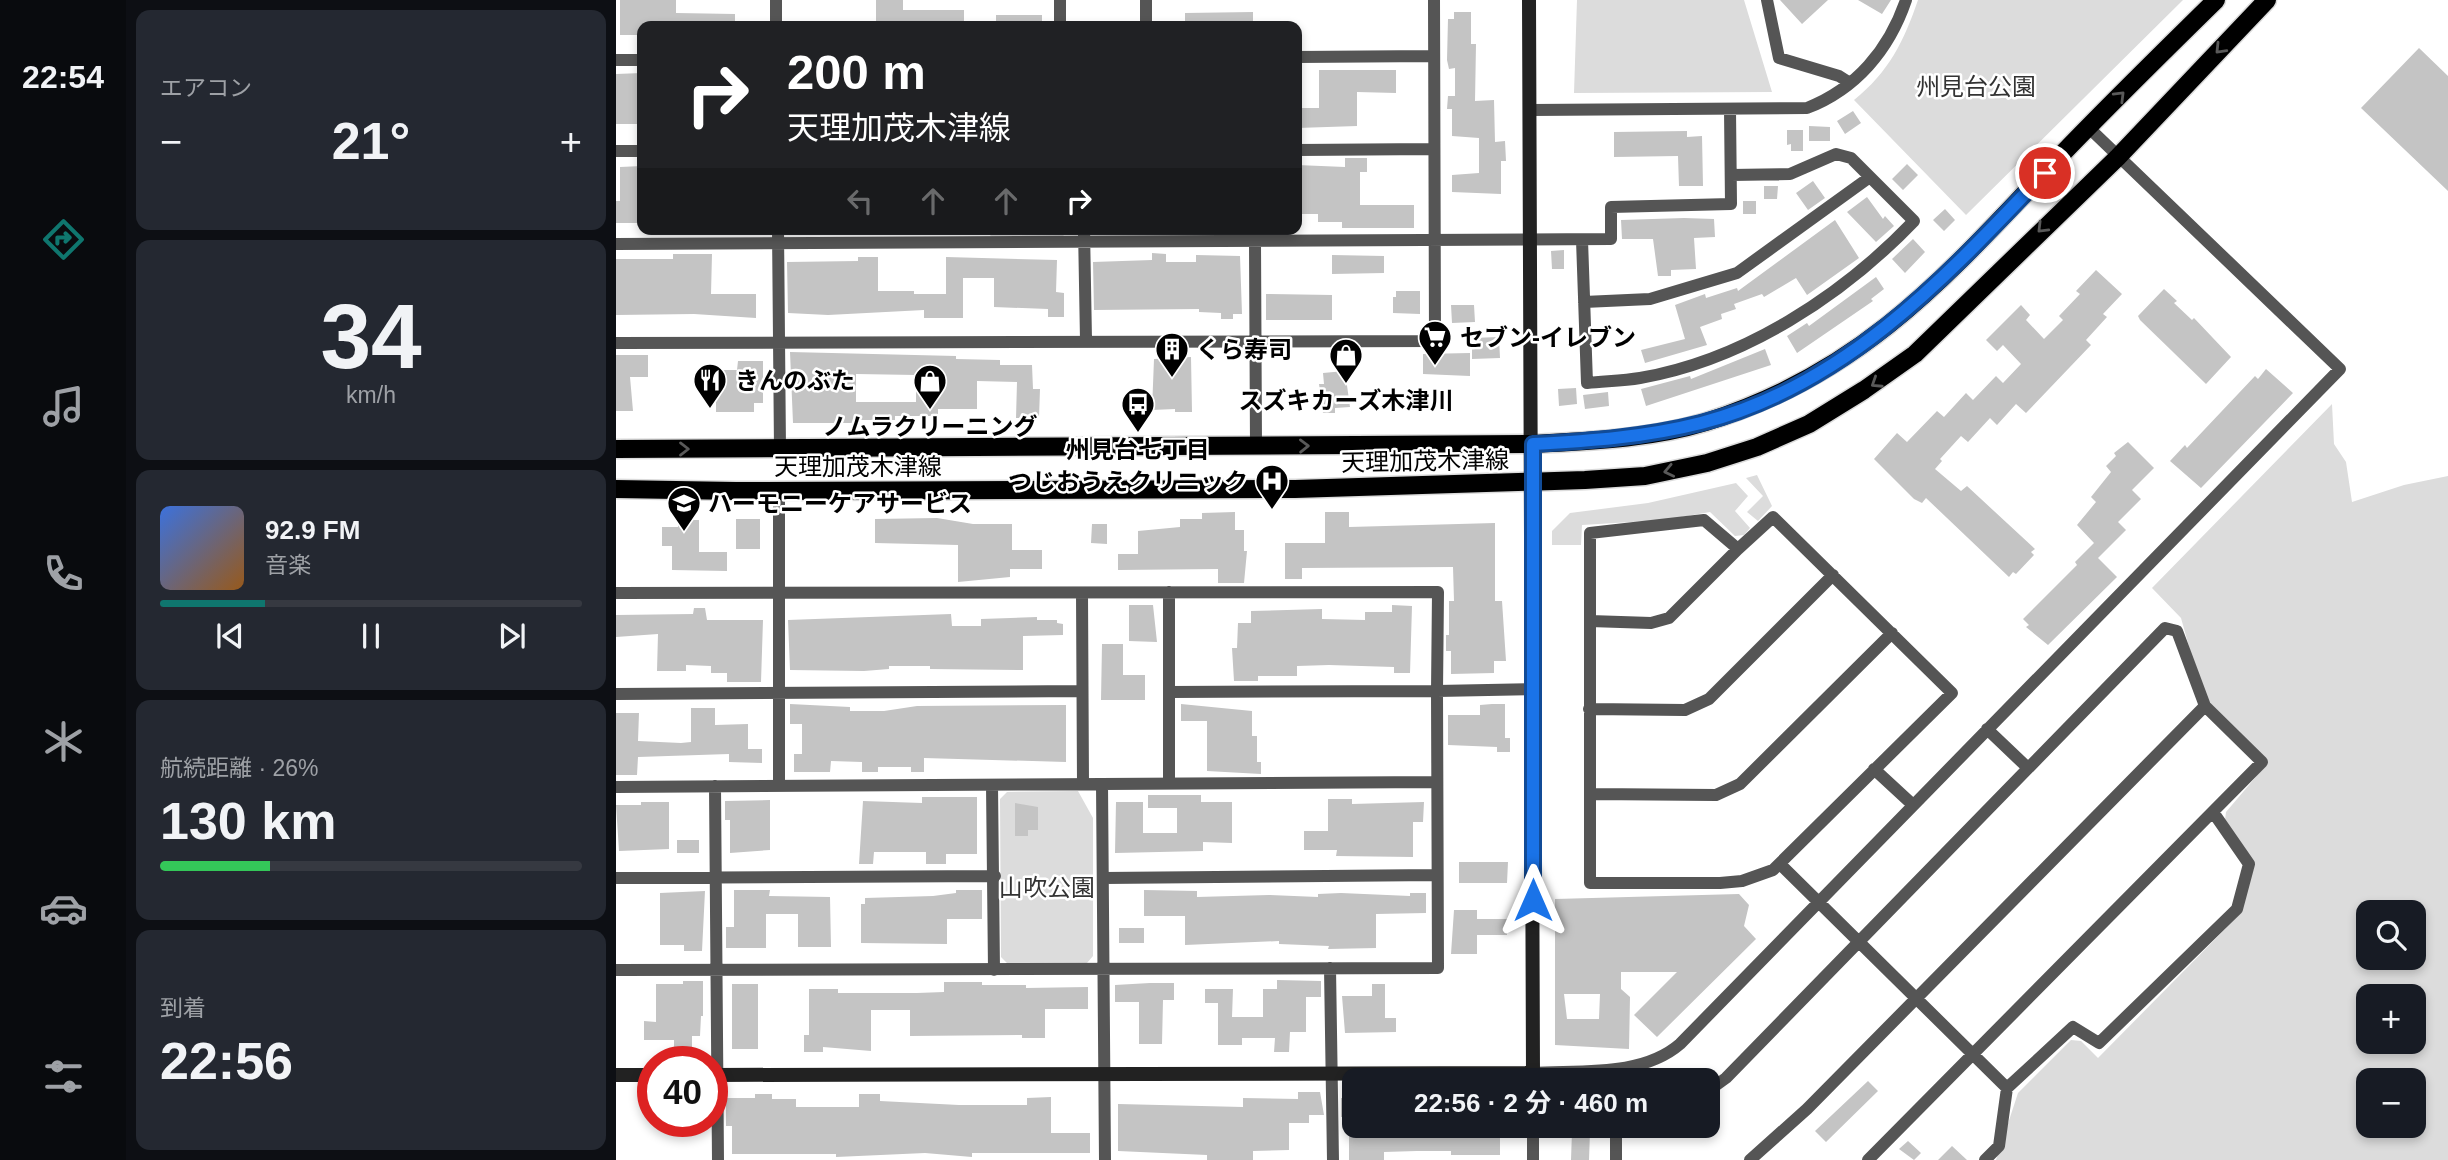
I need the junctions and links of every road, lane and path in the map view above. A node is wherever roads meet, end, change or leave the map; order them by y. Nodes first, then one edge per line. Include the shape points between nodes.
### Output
1 (776, 0) edge
2 (1060, 0) edge
3 (1146, 0) edge
4 (1434, 0) edge
5 (1530, 0) edge
6 (1766, 0) edge
7 (1906, 0) edge
8 (2216, 0) edge
9 (2267, 0) edge
10 (776, 21) edge
11 (1060, 21) edge
12 (1146, 21) edge
13 (1434, 56) junction
14 (1302, 57) edge
15 (616, 60) edge
16 (637, 60) edge
17 (1850, 83) junction
18 (1531, 110) junction
19 (1730, 110) junction
20 (2088, 127) junction
21 (1434, 149) junction
22 (1302, 150) edge
23 (616, 151) edge
24 (637, 151) edge
25 (2118, 157) junction
26 (1731, 174) junction
27 (1870, 177) junction
28 (778, 235) edge
29 (977, 236) edge
30 (1084, 236) edge
31 (1582, 240) junction
32 (1434, 241) junction
33 (1530, 241) junction
34 (1255, 242) junction
35 (616, 244) edge
36 (778, 244) junction
37 (1584, 302) junction
38 (1086, 340) junction
39 (1255, 341) junction
40 (616, 343) edge
41 (779, 343) junction
42 (1533, 444) junction
43 (1256, 446) junction
44 (616, 449) edge
45 (780, 449) junction
46 (1532, 483) junction
47 (616, 489) edge
48 (779, 489) junction
49 (1738, 549) junction
50 (1833, 575) junction
51 (1169, 592) junction
52 (616, 593) edge
53 (778, 593) junction
54 (1082, 593) junction
55 (1590, 621) junction
56 (1892, 633) junction
57 (1533, 689) junction
58 (1082, 691) junction
59 (1437, 691) junction
60 (1170, 692) junction
61 (779, 693) junction
62 (616, 694) edge
63 (2205, 706) junction
64 (1589, 709) junction
65 (1987, 729) junction
66 (2028, 768) junction
67 (1874, 769) junction
68 (1437, 782) junction
69 (1169, 783) junction
70 (1102, 784) junction
71 (992, 785) junction
72 (1083, 785) junction
73 (715, 786) junction
74 (779, 786) junction
75 (616, 787) edge
76 (1590, 794) junction
77 (1913, 805) junction
78 (2213, 812) junction
79 (1780, 864) junction
80 (1437, 875) junction
81 (995, 876) junction
82 (616, 878) edge
83 (717, 878) junction
84 (1104, 878) junction
85 (1818, 901) junction
86 (1859, 942) junction
87 (1330, 968) junction
88 (616, 970) edge
89 (994, 970) junction
90 (1105, 970) junction
91 (718, 971) junction
92 (1916, 997) junction
93 (716, 1046) edge
94 (1974, 1055) junction
95 (1533, 1068) edge
96 (1613, 1068) edge
97 (1332, 1073) junction
98 (1342, 1073) edge
99 (1105, 1074) junction
100 (616, 1075) edge
101 (637, 1075) edge
102 (728, 1075) edge
103 (1720, 1082) edge
104 (2007, 1088) junction
105 (717, 1137) edge
106 (1533, 1138) edge
107 (1616, 1138) edge
108 (718, 1160) edge
109 (1105, 1160) edge
110 (1333, 1160) edge
111 (1533, 1160) edge
112 (1616, 1160) edge
113 (1750, 1160) edge
114 (1868, 1160) edge
115 (1985, 1160) edge

1 - 10 street
2 - 11 street
3 - 12 street
4 - 13 street
5 - 18 street
6 - 17 street via 1779,58
7 - 17 street via 1882,53
20 -> 8 main road, 天理加茂木津線
9 -> 25 main road, 天理加茂木津線
13 - 14 street
13 - 21 street
15 - 16 street
17 - 19 street via 1832,98 1807,108
18 - 19 street
18 - 33 street
19 - 26 street
20 - 25 street
20 - 42 main road, 天理加茂木津線 via 1916,304 1819,374 1773,397 1704,422 1650,434
21 - 22 street
21 - 32 street
23 - 24 street
25 -> 46 main road, 天理加茂木津線 via 1915,354 1809,424 1707,463 1645,476
25 - 65 street via 2340,369
26 - 27 street via 1790,174 1836,154 1852,158
26 - 31 street via 1731,204 1611,207 1611,239
27 - 37 street via 1737,273 1650,299
27 - 37 street via 1914,220 1881,255 1836,290 1737,348 1641,378 1587,383
28 - 36 street
29 - 30 street
29 - 36 street
30 - 34 street
30 - 38 street
31 - 33 street
31 - 37 street
32 - 33 street
32 - 34 street
32 - 39 street via 1435,341
33 - 42 street
34 - 39 street
35 - 36 street
36 - 41 street
38 - 39 street
38 - 41 street
39 - 43 street
40 - 41 street
41 - 45 street
43 -> 42 main road, 天理加茂木津線
42 - 46 street
43 - 45 main road, 天理加茂木津線
44 -> 45 main road, 天理加茂木津線
46 - 48 main road, 天理加茂木津線 via 1295,489
46 - 57 street
47 - 48 main road, 天理加茂木津線
48 - 53 street
49 - 50 street via 1773,516
49 - 55 street via 1669,618 1651,623
49 - 55 street via 1704,520 1590,534
50 - 56 street
50 - 64 street via 1709,699 1685,710
51 - 54 street
51 - 59 street via 1438,592
51 - 60 street
52 - 53 street
53 - 54 street
53 - 61 street
54 - 58 street
55 - 64 street
56 - 67 street via 1952,693
56 - 76 street via 1727,792
57 - 59 street
57 - 95 street
58 - 61 street
58 - 72 street
59 - 60 street
59 - 68 street
60 - 69 street
61 - 62 street
61 - 74 street
63 - 66 street via 2177,631 2165,628
63 - 78 street via 2262,762
63 - 92 street
64 - 76 street
65 - 66 street
65 - 77 street
66 - 86 street
67 - 77 street
67 - 79 street
68 - 69 street
68 - 80 street
69 - 70 street
70 - 72 street
70 - 84 street
71 - 72 street
71 - 74 street
71 - 81 street
73 - 74 street
73 - 75 street
73 - 83 street
76 - 79 street via 1590,883 1742,881
77 - 85 street
78 - 94 street
78 - 104 street via 2249,864 2237,909 2099,1043 2073,1027
79 - 85 street
80 - 84 street
80 - 87 street via 1438,968
81 - 83 street
81 - 89 street
82 - 83 street
83 - 91 street
84 - 90 street
85 - 86 street
85 - 96 street via 1680,1044 1665,1054
86 - 92 street
86 - 103 street
87 - 90 street
87 - 97 street
88 - 91 street
89 - 90 street
89 - 91 street
90 - 99 street
91 - 93 street
92 - 94 street
92 - 113 street
94 - 104 street
94 - 114 street
97 - 98 street
97 - 99 street
97 - 110 street
99 - 102 street
99 - 109 street
100 - 101 street
104 - 115 street via 1999,1146
105 - 108 street
106 - 111 street
107 - 112 street

